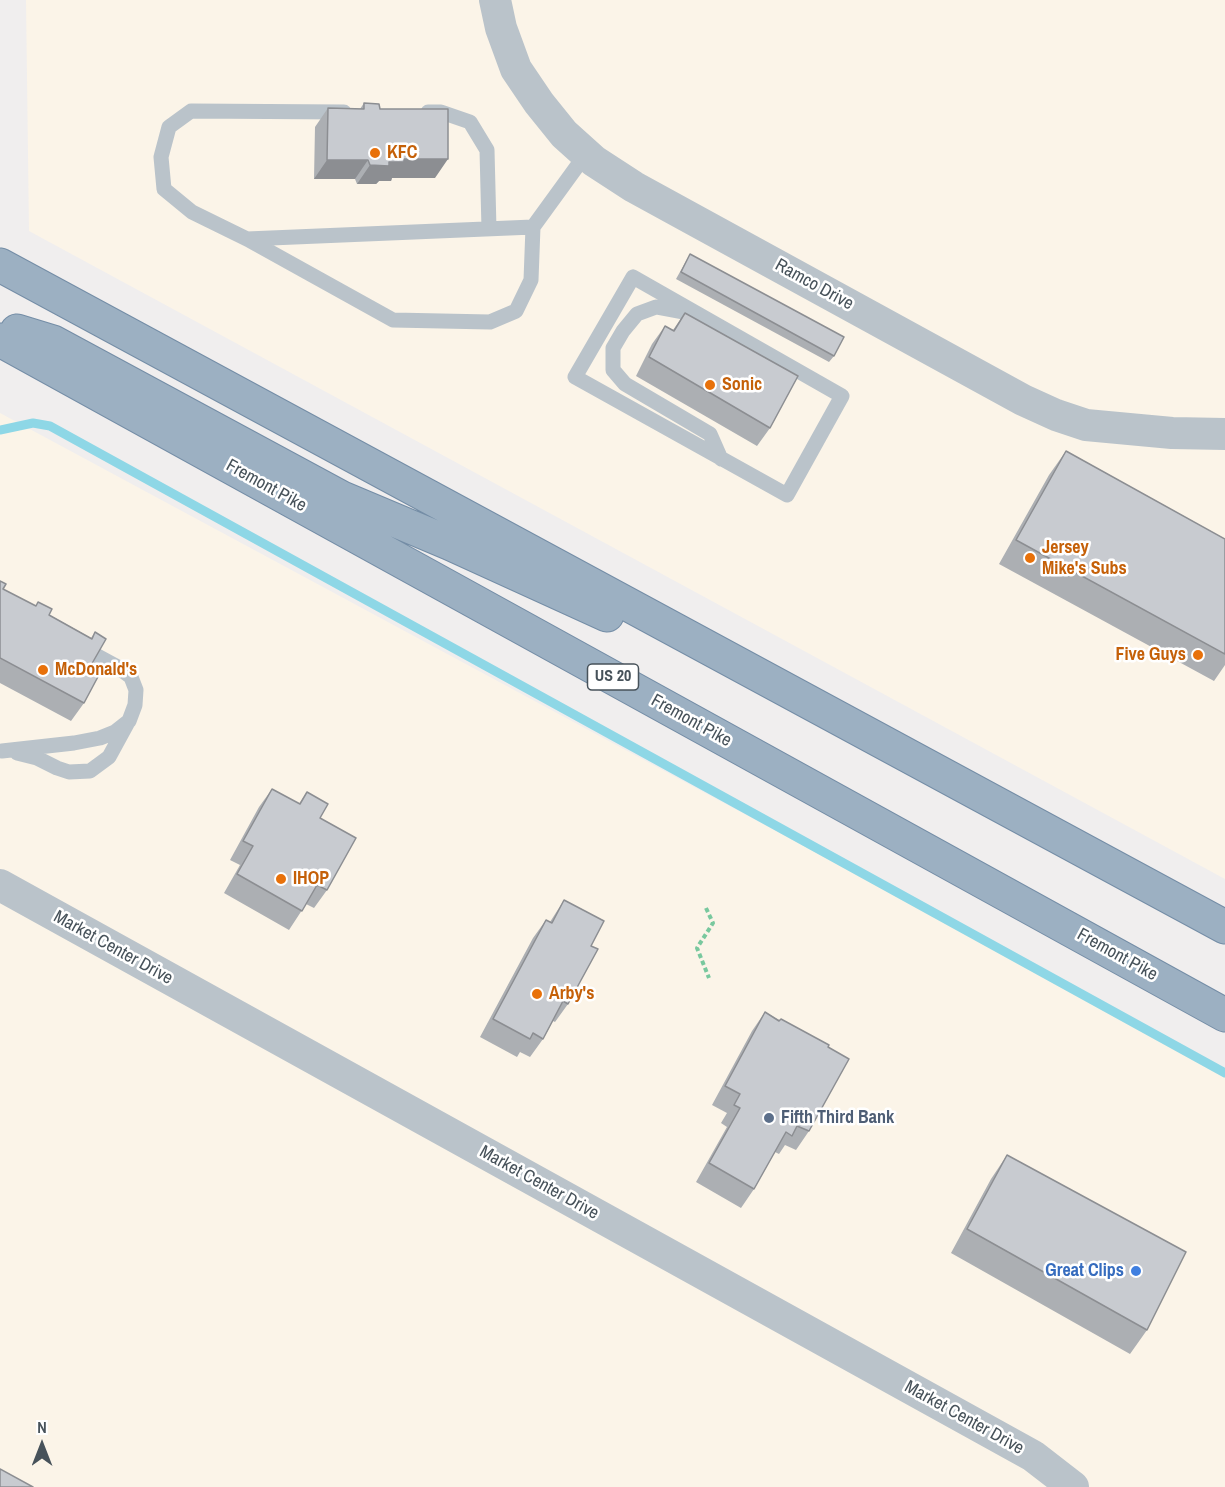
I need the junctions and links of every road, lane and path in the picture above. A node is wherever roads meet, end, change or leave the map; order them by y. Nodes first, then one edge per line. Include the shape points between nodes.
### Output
1 (495, 0) edge
2 (358, 112) edge
3 (417, 112) edge
4 (586, 154) junction
5 (533, 227) junction
6 (489, 229) junction
7 (247, 239) junction
8 (0, 265) edge
9 (705, 318) junction
10 (0, 325) edge
11 (0, 340) edge
12 (1225, 434) edge
13 (721, 459) junction
14 (63, 638) edge
15 (701, 644) junction
16 (129, 721) junction
17 (0, 885) edge
18 (706, 908) dead end
19 (1225, 927) edge
20 (709, 978) dead end
21 (1225, 1015) edge
22 (1073, 1487) edge

1 - 4 street, Ramco Drive via 516,69 564,134
2 - 7 lane via 191,111 169,127 161,157 164,189 192,212
3 - 6 lane via 441,112 470,122 487,150
4 - 5 lane
4 - 12 street, Ramco Drive via 634,187 1056,415 1086,425
5 - 6 lane
5 - 7 lane via 531,280 516,311 490,322 393,320
6 - 7 lane
8 - 15 highway
9 - 13 lane via 656,307 637,314 613,348 613,370 625,384 710,434
9 - 13 lane via 842,396 787,495
9 - 13 lane via 633,277 575,377
10 - 15 highway via 53,342 342,498 600,613
11 - 21 highway, Fremont Pike / US 20
14 - 16 lane via 130,677 136,690
15 - 19 highway
16 - 16 lane via 100,738 2,750 37,758 69,772 90,771 109,757
17 - 22 street, Market Center Drive via 1033,1456
18 - 20 path via 713,923 697,948

